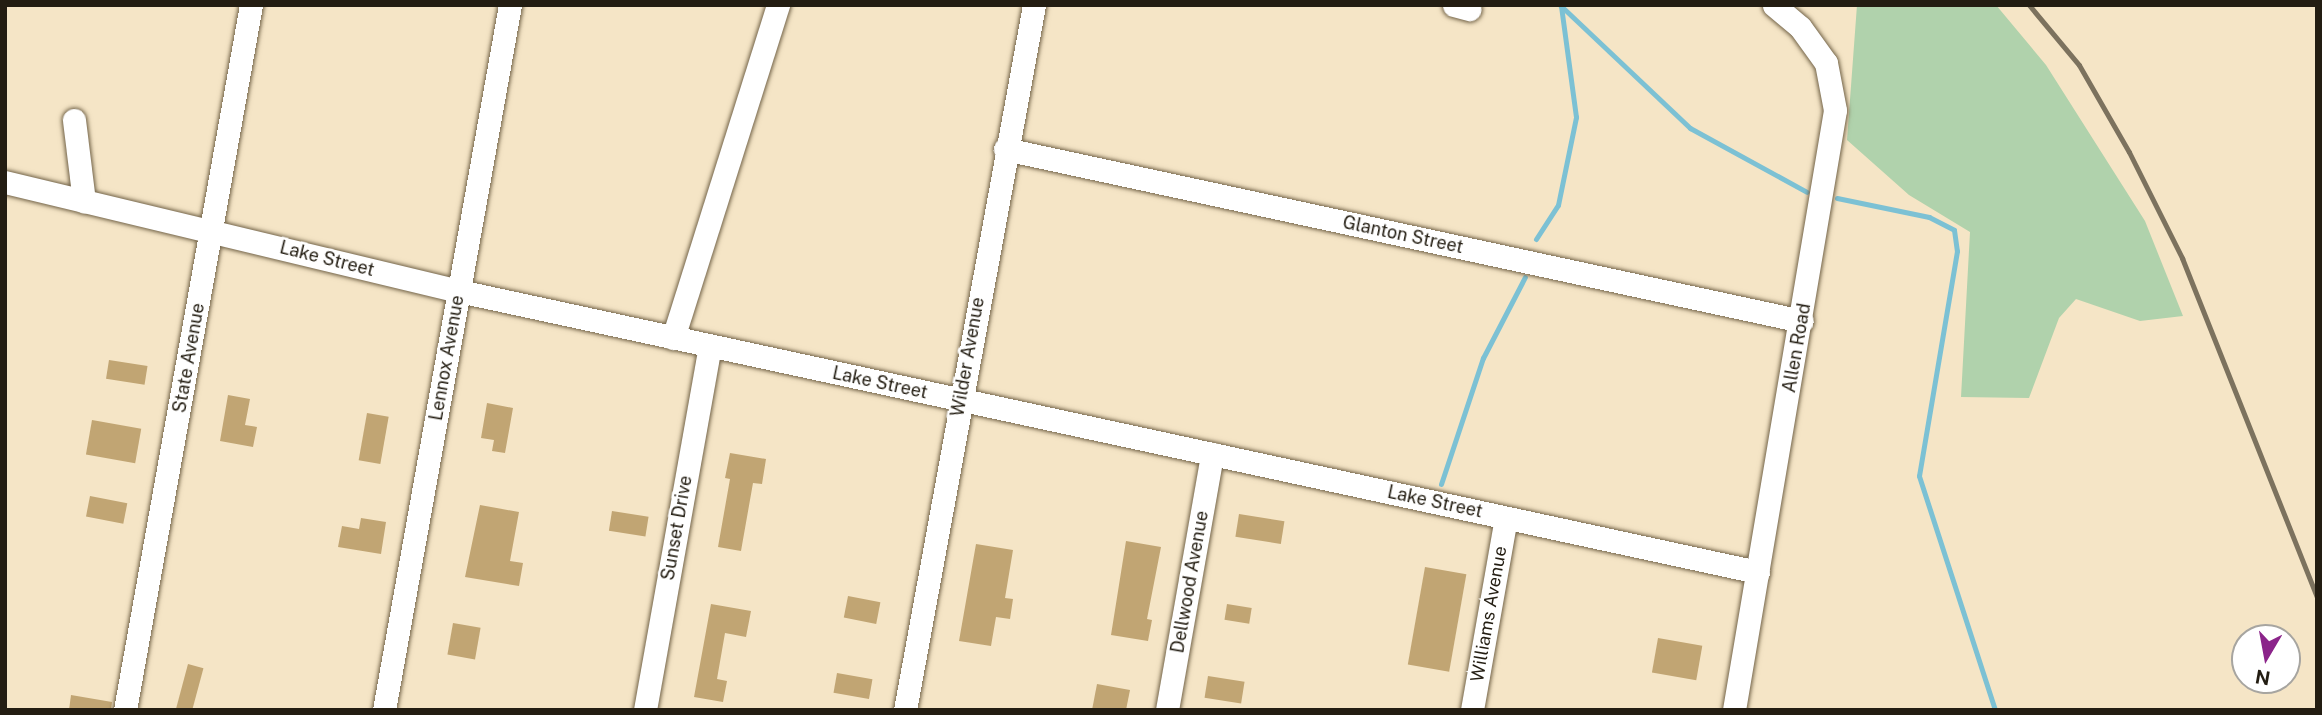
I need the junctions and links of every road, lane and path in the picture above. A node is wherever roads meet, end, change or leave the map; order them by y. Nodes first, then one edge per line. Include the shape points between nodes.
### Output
1 (251, 5) edge
2 (510, 5) edge
3 (778, 5) edge
4 (1034, 5) edge
5 (1774, 5) edge
6 (74, 120) dead end
7 (1005, 149) junction
8 (5, 182) edge
9 (85, 201) junction
10 (212, 231) junction
11 (459, 292) junction
12 (1802, 321) junction
13 (673, 338) junction
14 (710, 346) junction
15 (960, 400) junction
16 (1212, 454) junction
17 (1506, 518) junction
18 (1758, 572) junction
19 (125, 710) edge
20 (384, 710) edge
21 (645, 710) edge
22 (905, 710) edge
23 (1167, 710) edge
24 (1472, 710) edge
25 (1734, 710) edge

1 - 10 street, State Avenue
2 - 11 street, Lennox Avenue
3 - 13 street
4 - 7 street, Wilder Avenue
5 - 12 street, Allen Road via 1814,45 1833,85 1833,136
6 - 9 street
7 - 12 street, Glanton Street
7 - 15 street, Wilder Avenue
8 - 9 street, Lake Street
9 - 10 street, Lake Street
10 - 11 street, Lake Street
10 - 19 street, State Avenue
11 - 13 street, Lake Street
11 - 20 street, Lennox Avenue
12 - 18 street, Allen Road
13 - 14 street, Lake Street
14 - 15 street, Lake Street
14 - 21 street, Sunset Drive
15 - 16 street, Lake Street
15 - 22 street, Wilder Avenue
16 - 17 street, Lake Street
16 - 23 street, Dellwood Avenue
17 - 18 street, Lake Street
17 - 24 street, Williams Avenue
18 - 25 street, Allen Road

